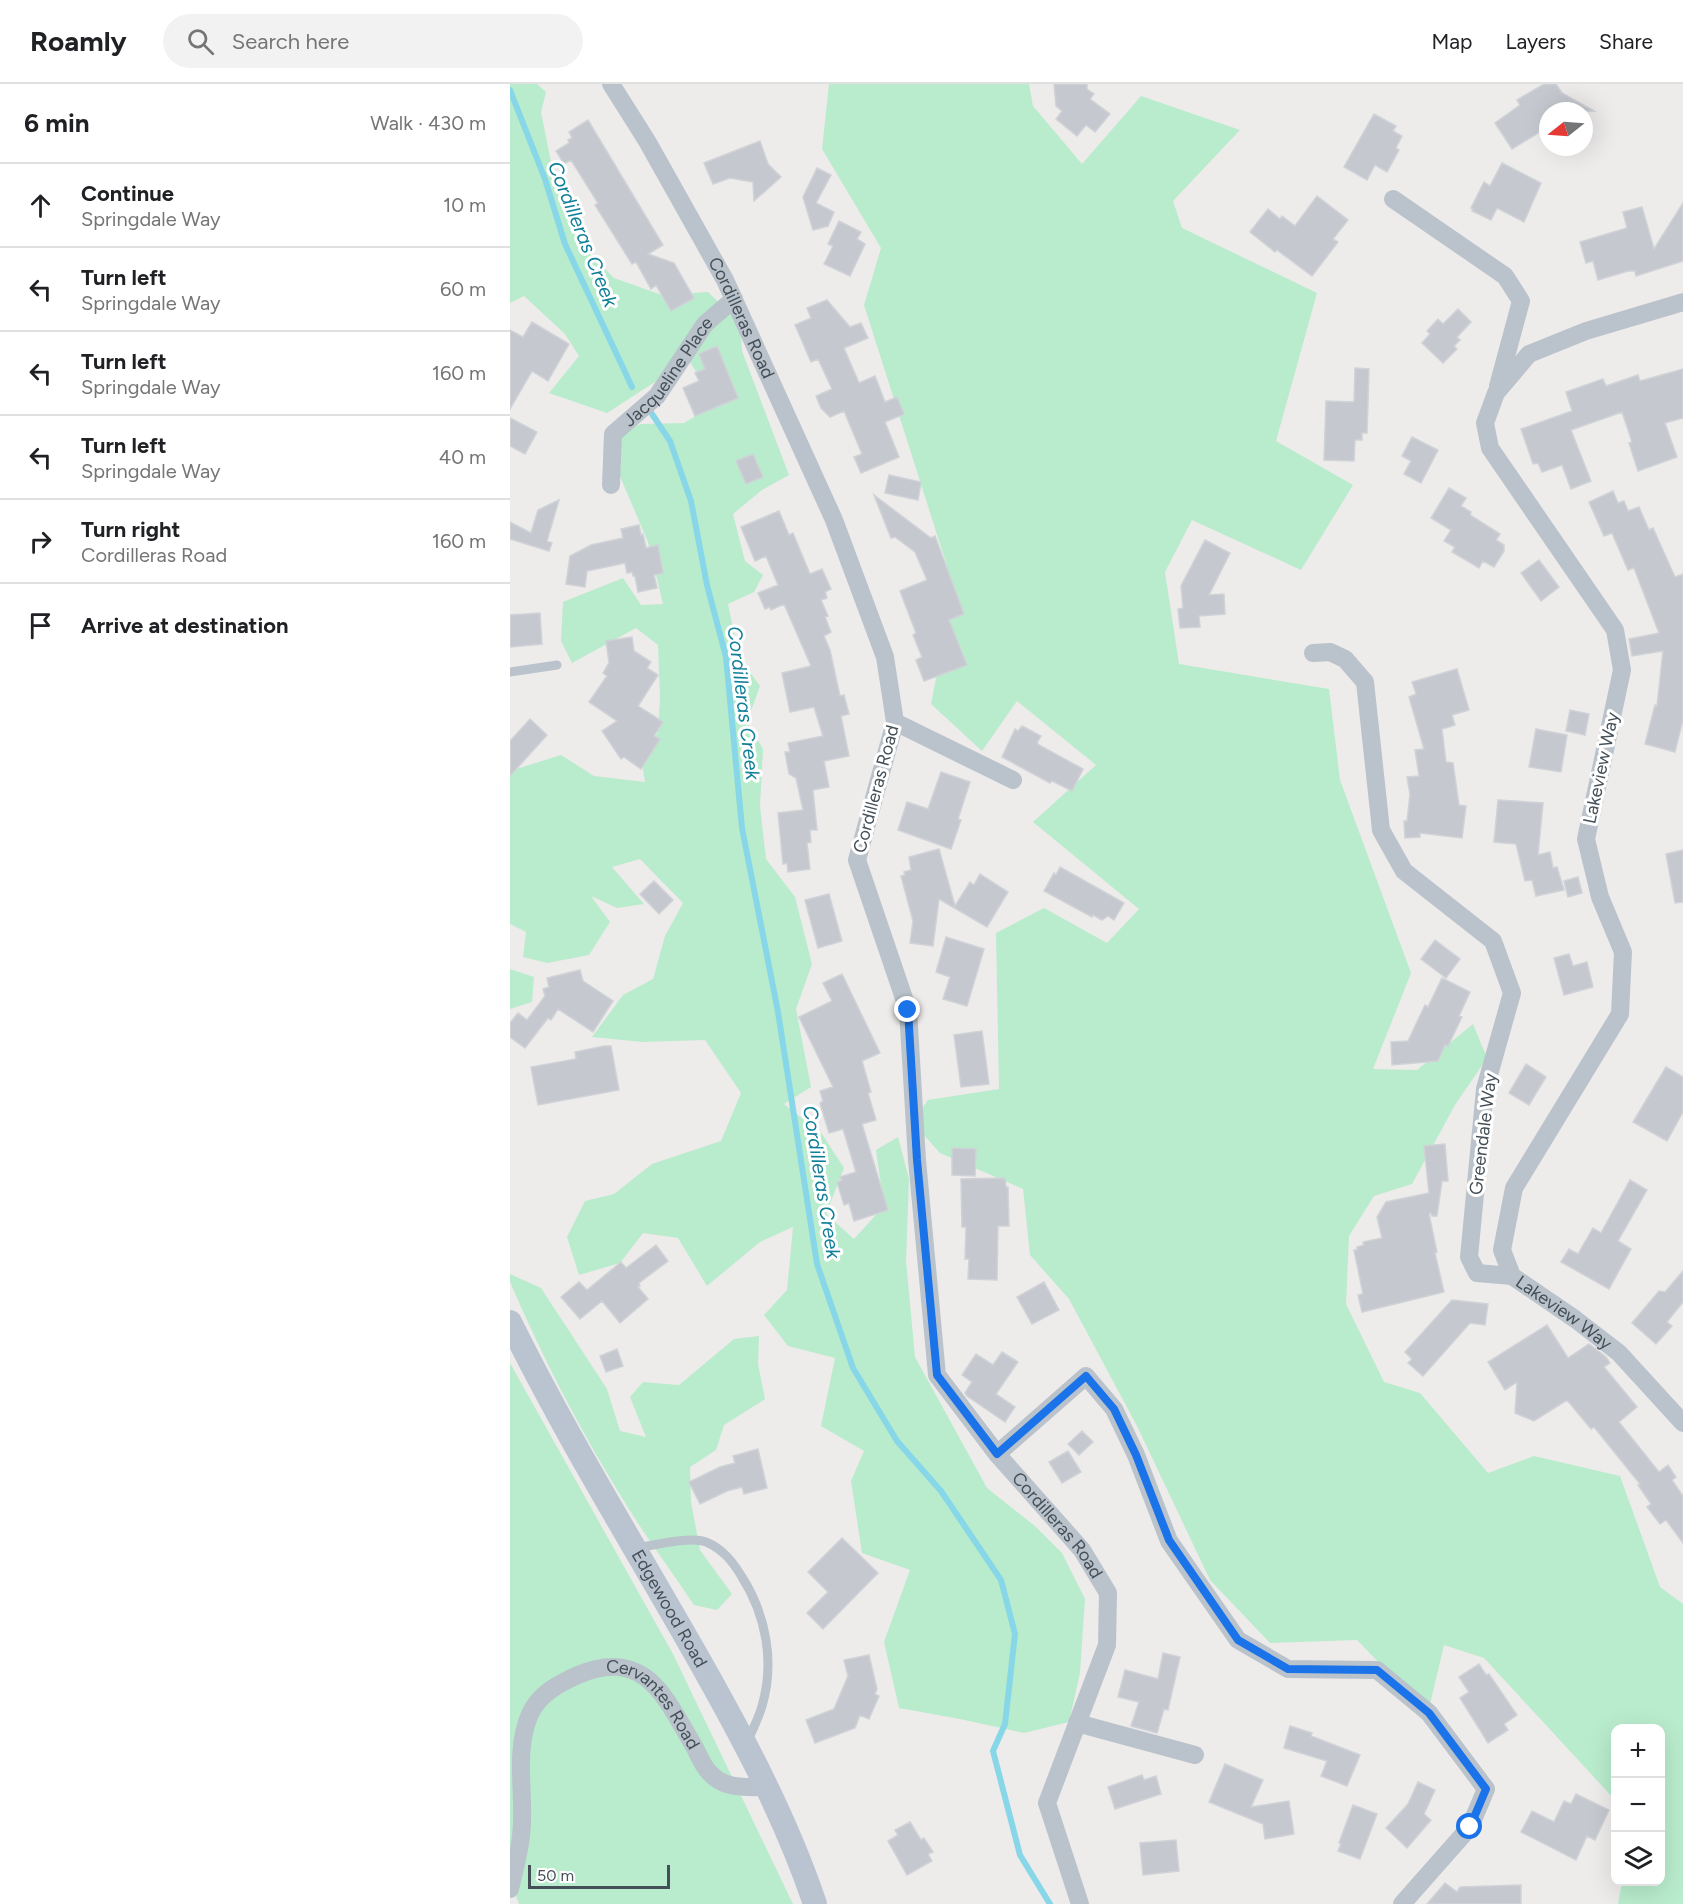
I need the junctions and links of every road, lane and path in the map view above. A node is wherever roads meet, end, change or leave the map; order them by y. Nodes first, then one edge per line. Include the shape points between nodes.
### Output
1 (611, 84) edge
2 (1393, 199) dead end
3 (734, 299) junction
4 (1683, 302) edge
5 (1496, 393) junction
6 (611, 485) dead end
7 (1313, 653) dead end
8 (556, 665) dead end
9 (510, 672) edge
10 (896, 722) junction
11 (1013, 780) dead end
12 (1512, 1276) junction
13 (510, 1322) edge
14 (1683, 1423) edge
15 (997, 1454) junction
16 (636, 1548) junction
17 (1077, 1723) junction
18 (746, 1745) junction
19 (1195, 1755) dead end
20 (768, 1787) junction
21 (510, 1889) edge
22 (815, 1904) edge
23 (1080, 1904) edge
24 (1402, 1904) edge

1 - 3 street, Cordilleras Road
2 - 5 street via 1505,276 1521,301
3 - 6 street, Jacqueline Place via 705,324 657,396 613,434
3 - 10 street, Cordilleras Road via 838,531 885,657
4 - 5 street, Lakeview Way via 1586,331 1529,354
5 - 12 street, Lakeview Way via 1485,423 1490,448 1616,630 1622,670 1586,839 1600,897 1623,952 1620,1014 1514,1188 1502,1250
7 - 12 street, Greendale Way via 1330,652 1345,659 1365,682 1381,830 1404,872 1492,941 1512,993 1485,1089 1469,1257 1477,1273
8 - 9 lane
10 - 11 street
10 - 15 street, Cordilleras Road via 857,860 908,1010 937,1375
12 - 14 street, Lakeview Way via 1619,1353
13 - 16 main road, Edgewood Road
15 - 17 street, Cordilleras Road via 1082,1550 1108,1593 1107,1645
15 - 24 street via 1086,1376 1114,1409 1169,1540 1238,1640 1288,1669 1377,1670 1429,1713 1486,1789 1470,1827
16 - 18 main road, Edgewood Road
16 - 18 lane via 704,1541 727,1556 748,1586 759,1607 766,1637 767,1681 762,1707
17 - 19 street
17 - 23 street, Cordilleras Road via 1047,1803
18 - 20 main road, Edgewood Road
20 - 21 street, Cervantes Road via 725,1785 709,1772 655,1684 636,1670 615,1666 586,1672 562,1682 540,1698 530,1715 521,1746 522,1835
20 - 22 main road, Edgewood Road

